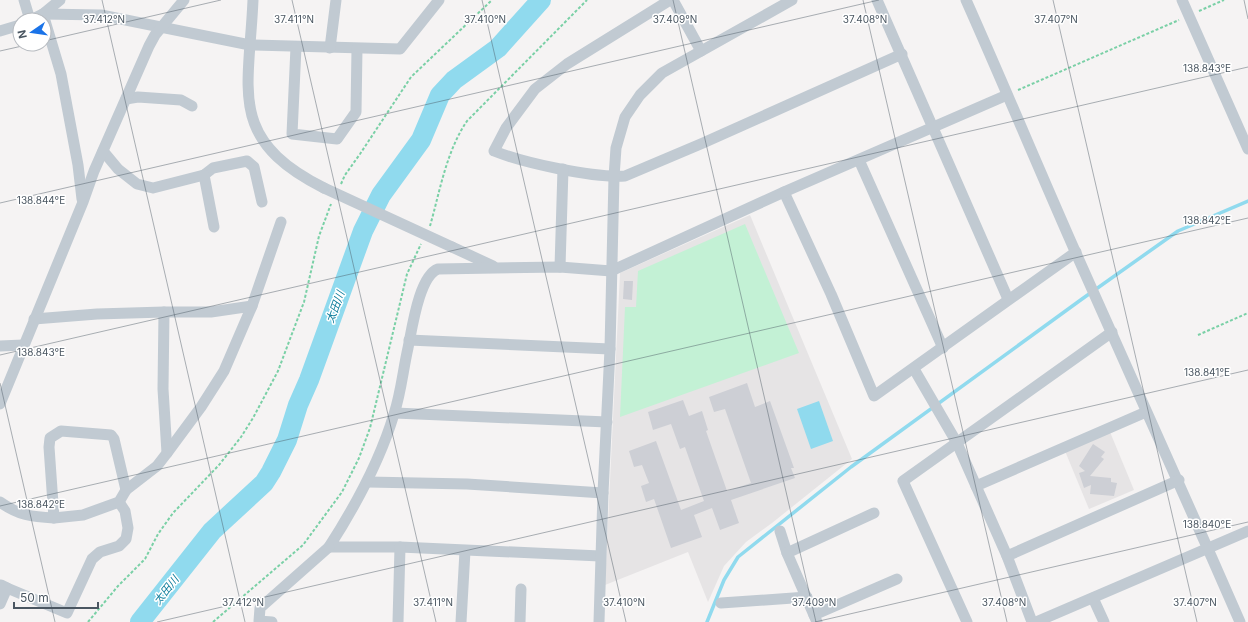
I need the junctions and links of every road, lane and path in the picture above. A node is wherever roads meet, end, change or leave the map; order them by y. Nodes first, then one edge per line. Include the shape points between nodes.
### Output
1 (24, 0) edge
2 (60, 0) edge
3 (184, 0) edge
4 (253, 0) edge
5 (336, 0) edge
6 (437, 0) edge
7 (492, 0) edge
8 (588, 0) edge
9 (672, 0) edge
10 (792, 0) edge
11 (877, 0) edge
12 (966, 0) edge
13 (1182, 0) edge
14 (1224, 0) edge
15 (28, 12) edge
16 (45, 12) edge
17 (52, 14) edge
18 (1188, 15) junction
19 (12, 27) edge
20 (163, 27) junction
21 (0, 31) edge
22 (52, 39) edge
23 (250, 45) junction
24 (296, 47) junction
25 (330, 48) junction
26 (358, 49) junction
27 (701, 51) junction
28 (902, 54) junction
29 (1007, 95) junction
30 (126, 99) junction
31 (192, 106) dead end
32 (933, 127) junction
33 (1248, 149) edge
34 (103, 151) junction
35 (859, 160) junction
36 (563, 169) junction
37 (204, 175) junction
38 (614, 177) junction
39 (340, 187) dead end
40 (784, 192) junction
41 (83, 202) junction
42 (262, 202) dead end
43 (331, 203) dead end
44 (281, 222) dead end
45 (430, 226) dead end
46 (214, 227) dead end
47 (423, 241) dead end
48 (1076, 252) junction
49 (560, 267) junction
50 (497, 268) junction
51 (611, 271) junction
52 (1008, 299) junction
53 (252, 306) junction
54 (164, 312) junction
55 (1248, 313) edge
56 (34, 319) junction
57 (1112, 332) junction
58 (1198, 335) dead end
59 (409, 340) junction
60 (23, 345) junction
61 (0, 346) edge
62 (943, 348) junction
63 (610, 349) junction
64 (914, 369) junction
65 (0, 404) edge
66 (1146, 412) junction
67 (395, 413) junction
68 (607, 422) junction
69 (957, 443) junction
70 (167, 453) junction
71 (1179, 480) junction
72 (368, 482) junction
73 (976, 486) junction
74 (126, 490) junction
75 (603, 493) junction
76 (0, 502) edge
77 (119, 502) junction
78 (874, 513) dead end
79 (54, 518) junction
80 (780, 531) dead end
81 (1248, 531) edge
82 (329, 547) junction
83 (400, 547) junction
84 (1208, 548) junction
85 (464, 551) junction
86 (787, 553) junction
87 (600, 556) junction
88 (1007, 556) junction
89 (897, 579) dead end
90 (3, 586) edge
91 (521, 589) dead end
92 (807, 597) junction
93 (1093, 598) junction
94 (721, 603) dead end
95 (0, 604) edge
96 (816, 619) edge
97 (88, 622) edge
98 (213, 622) edge
99 (257, 622) edge
100 (272, 622) edge
101 (398, 622) edge
102 (461, 622) edge
103 (520, 622) edge
104 (599, 622) edge
105 (967, 622) edge
106 (1032, 622) edge
107 (1036, 622) edge
108 (1104, 622) edge
109 (1240, 622) edge

1 - 15 street
2 - 16 street
3 - 20 street
4 - 23 street
5 - 25 street
6 - 26 street via 400,50
7 - 39 path via 410,77 345,175
8 - 45 path via 459,132
9 - 27 street
9 - 36 street via 568,64 535,89 506,128 494,151
10 - 27 street
11 - 28 street
12 - 29 street
13 - 18 street
14 - 18 path
17 - 20 street via 101,15
18 - 29 path
18 - 33 street
19 - 21 street
20 - 23 street
20 - 30 street via 155,35
22 - 41 street via 61,74
23 - 24 street
23 - 50 street, bridge via 250,109 260,137 268,149 287,167 324,188
24 - 25 street
24 - 26 street via 292,134 337,139 356,112
25 - 26 street
27 - 38 street via 662,73 640,95 620,131
28 - 32 street
28 - 38 street via 703,143 625,176
29 - 32 street
29 - 48 street
30 - 31 street via 138,97 181,100
30 - 34 street
32 - 35 street
32 - 52 street
34 - 37 street via 118,169 137,184 147,187 153,188
34 - 41 street
35 - 40 street
35 - 62 street
36 - 38 street
36 - 49 street
37 - 42 street via 213,168 247,161 254,167
37 - 46 street
38 - 51 street
40 - 51 street
40 - 64 street via 832,294 874,396
41 - 56 street
43 - 97 path via 319,236 304,302 278,371 253,418 219,465 173,513 145,559
44 - 53 street
47 - 98 path via 407,274 370,428 342,492 303,545
48 - 52 street
48 - 57 street
49 - 50 street
49 - 51 street
50 - 59 street via 438,268 433,271 421,292
51 - 63 street
52 - 62 street
53 - 54 street via 211,312
53 - 70 street via 224,371
54 - 56 street
54 - 70 street via 163,389
55 - 58 path
56 - 60 street
57 - 66 street
57 - 69 street
59 - 63 street
59 - 67 street
60 - 61 street
60 - 65 street
62 - 64 street
63 - 68 street
64 - 69 street
66 - 71 street
66 - 73 street
67 - 68 street
67 - 72 street
68 - 75 street
69 - 73 street
69 - 105 street via 903,481
70 - 74 street via 157,466
71 - 84 street
71 - 88 street
72 - 75 street via 467,484
72 - 82 street
73 - 88 street
74 - 77 street
74 - 79 street via 111,435 61,431 50,438 49,447
75 - 87 street
76 - 79 street via 14,512
77 - 79 street via 83,515
77 - 90 street via 125,511 128,528 126,539 119,546 100,552 92,559 67,613
78 - 86 street
80 - 86 street
81 - 84 street
82 - 83 street
82 - 99 street via 260,608
83 - 85 street
83 - 101 street
84 - 93 street
84 - 109 street
85 - 87 street
85 - 102 street
86 - 92 street
87 - 104 street
88 - 106 street
89 - 96 street
90 - 95 street
91 - 103 street
92 - 94 street
92 - 96 street
93 - 107 street
93 - 108 street
99 - 100 street

